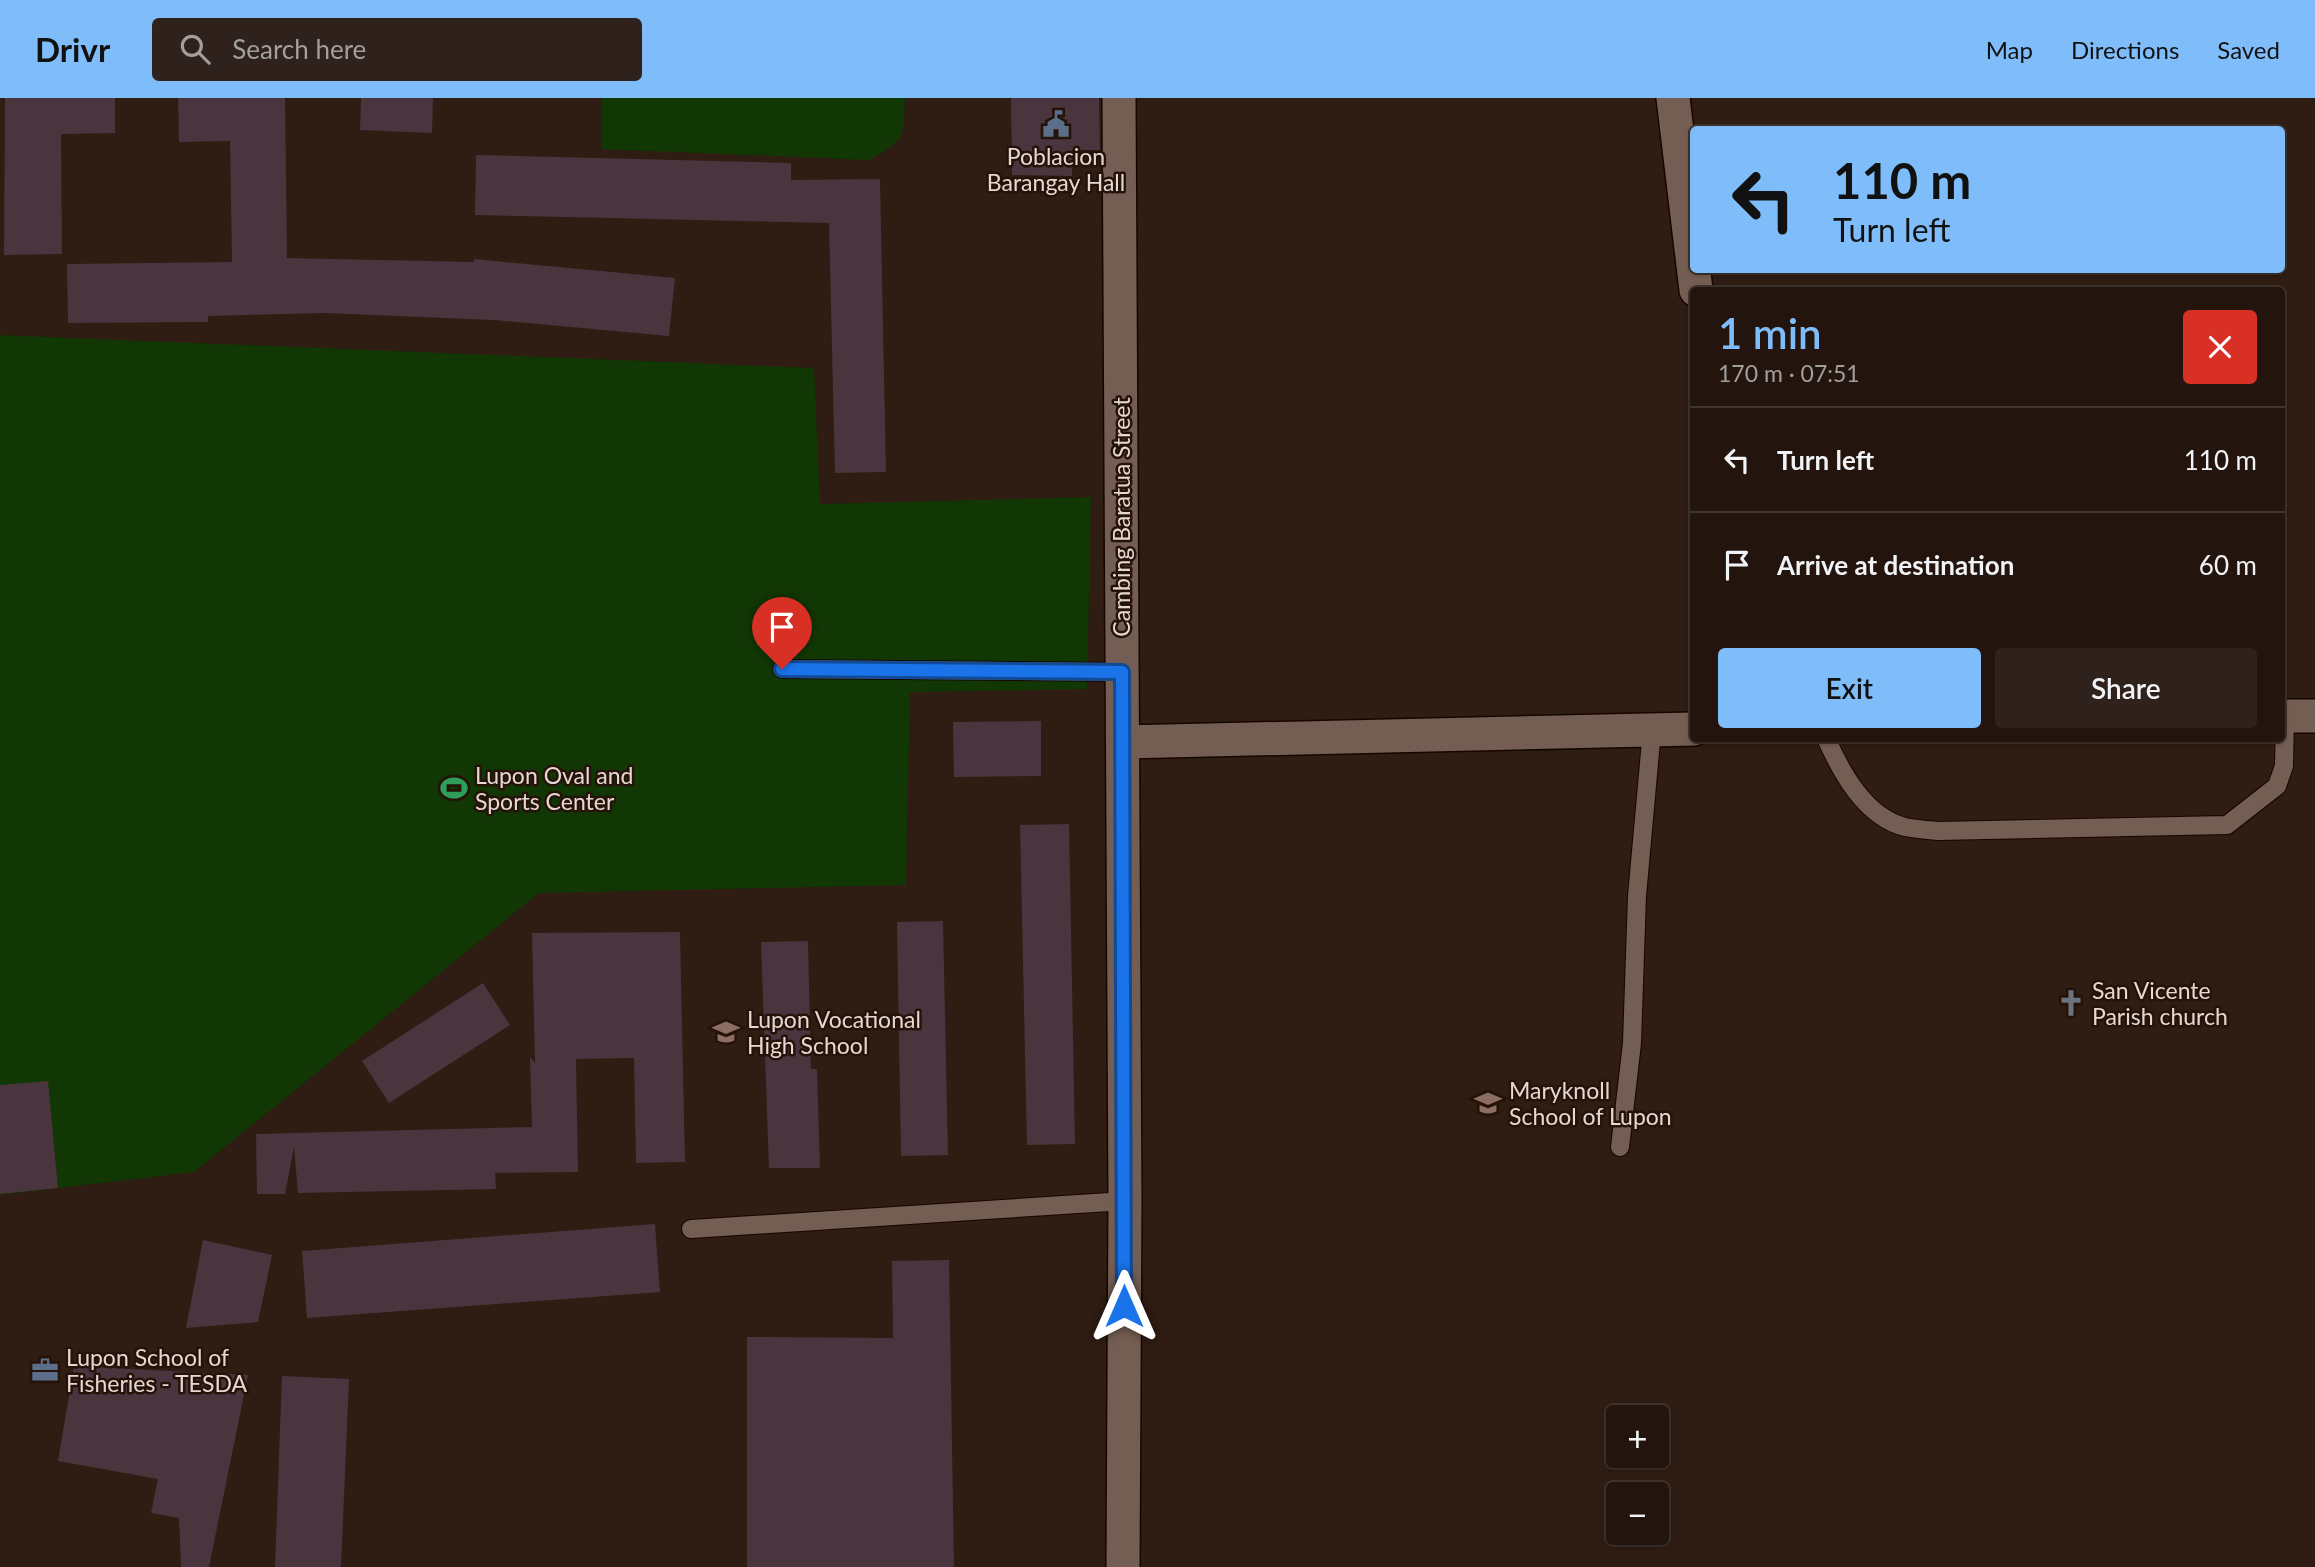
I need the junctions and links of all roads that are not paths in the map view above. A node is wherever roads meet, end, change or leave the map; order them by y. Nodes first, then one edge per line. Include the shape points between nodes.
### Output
1 (1119, 98) edge
2 (1673, 98) edge
3 (1690, 240) edge
4 (782, 669) dead end
5 (1122, 672) junction
6 (2294, 716) edge
7 (1690, 729) edge
8 (1652, 730) junction
9 (1123, 742) junction
10 (1828, 742) edge
11 (1620, 1147) dead end
12 (1125, 1201) junction
13 (691, 1229) dead end
14 (1123, 1567) edge

1 - 5 street, Cambing Baratua Street
2 - 3 street
4 - 5 lane
5 - 9 street, Cambing Baratua Street
6 - 10 lane via 2277,786 2227,825 1938,831 1902,827 1867,804 1843,775
7 - 8 street
8 - 9 street
8 - 11 lane via 1637,896 1632,1043
9 - 12 street, Cambing Baratua Street
12 - 13 lane
12 - 14 street, Cambing Baratua Street

